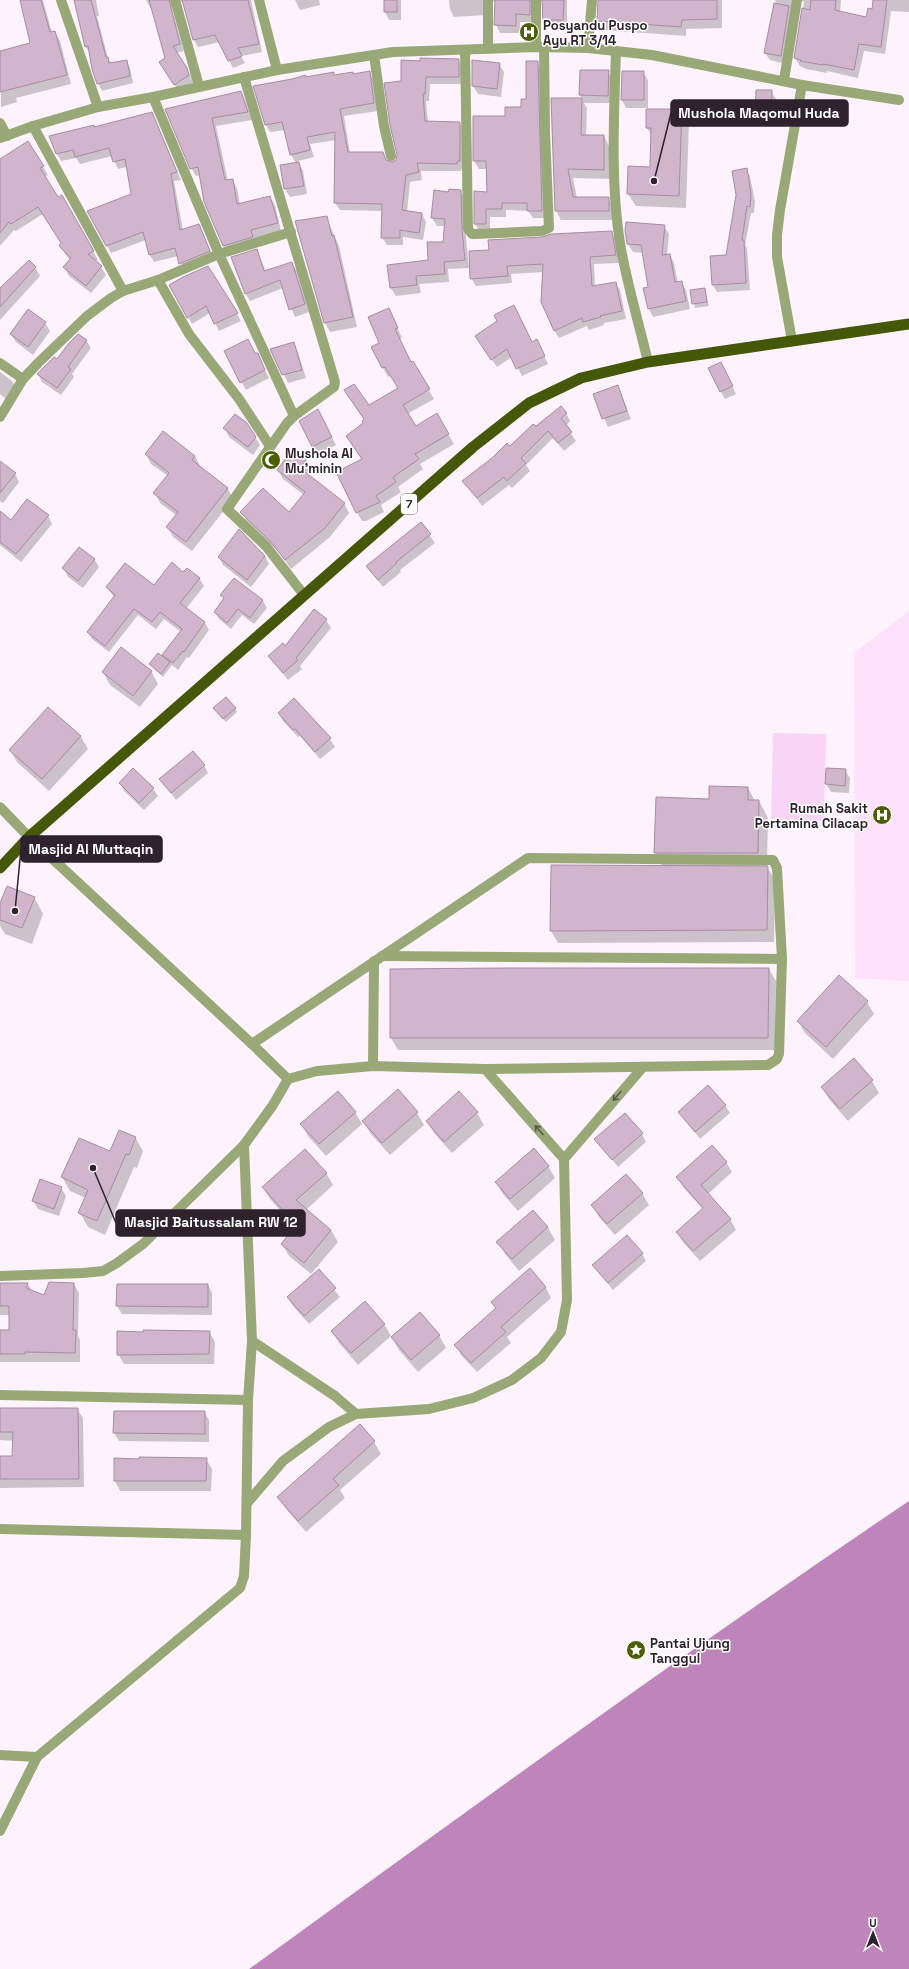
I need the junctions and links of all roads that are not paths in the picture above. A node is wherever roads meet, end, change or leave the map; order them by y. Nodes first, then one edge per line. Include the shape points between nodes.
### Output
1 (61, 0) edge
2 (175, 0) edge
3 (258, 0) edge
4 (488, 0) edge
5 (536, 0) edge
6 (592, 0) edge
7 (797, 0) edge
8 (540, 47) junction
9 (488, 48) junction
10 (588, 48) junction
11 (465, 50) junction
12 (616, 51) junction
13 (374, 55) junction
14 (277, 70) junction
15 (244, 78) junction
16 (784, 80) junction
17 (802, 85) junction
18 (199, 86) junction
19 (153, 97) junction
20 (899, 100) dead end
21 (98, 107) junction
22 (0, 123) edge
23 (33, 126) junction
24 (3, 137) edge
25 (391, 156) dead end
26 (291, 232) junction
27 (219, 254) junction
28 (158, 280) junction
29 (123, 291) junction
30 (909, 324) edge
31 (792, 341) junction
32 (648, 362) junction
33 (0, 363) edge
34 (23, 379) junction
35 (294, 416) junction
36 (0, 417) edge
37 (270, 446) junction
38 (304, 595) junction
39 (0, 807) edge
40 (29, 838) junction
41 (0, 868) edge
42 (378, 959) junction
43 (782, 959) junction
44 (252, 1044) junction
45 (373, 1066) junction
46 (643, 1067) junction
47 (485, 1069) junction
48 (288, 1079) junction
49 (244, 1145) junction
50 (564, 1159) junction
51 (0, 1276) edge
52 (252, 1341) junction
53 (0, 1395) edge
54 (248, 1400) junction
55 (356, 1414) junction
56 (248, 1502) junction
57 (0, 1529) edge
58 (246, 1535) junction
59 (0, 1755) edge
60 (37, 1756) junction
61 (0, 1831) edge

1 - 21 street
2 - 18 street
3 - 14 street
4 - 9 street
5 - 8 street
6 - 10 street
7 - 16 street
8 - 9 street
8 - 10 street
8 - 11 street via 549,228 542,231 475,234 468,229
9 - 11 street
10 - 12 street
11 - 13 street via 392,52
12 - 16 street via 652,54
12 - 32 street via 616,210 621,248
13 - 14 street
13 - 25 street
14 - 15 street
15 - 18 street
15 - 26 street
16 - 17 street
17 - 20 street
17 - 31 street via 777,235 777,257
18 - 19 street
19 - 21 street
19 - 27 street
21 - 23 street
22 - 24 street
23 - 24 street
23 - 29 street
26 - 27 street
26 - 35 street via 335,382 334,386
27 - 28 street
27 - 35 street
28 - 29 street
28 - 37 street via 189,334 239,399
29 - 34 street via 87,316
30 - 31 highway, 7
31 - 32 highway, 7
32 - 38 highway, 7 via 581,378 528,403 473,447
33 - 34 street
34 - 36 street
35 - 37 street
37 - 38 street via 227,509 257,536
38 - 40 highway, 7
39 - 40 street
40 - 41 highway, 7
40 - 44 street
42 - 43 street
42 - 43 street via 528,858 773,860 777,868
42 - 44 street
42 - 45 street
43 - 46 street via 779,1054 773,1063
44 - 48 street
45 - 47 street
45 - 48 street via 317,1071
46 - 47 street
46 -> 50 street
50 -> 47 street
48 - 49 street
49 - 51 street via 143,1244 117,1263 103,1270 83,1273
49 - 52 street
50 - 55 street via 567,1300 561,1332 541,1358 512,1380 473,1398 429,1410
52 - 54 street
52 - 55 street via 335,1396
53 - 54 street
54 - 56 street
55 - 56 street via 329,1427 282,1461
56 - 58 street
57 - 58 street
58 - 60 street via 244,1576 240,1588
59 - 60 street
60 - 61 street

